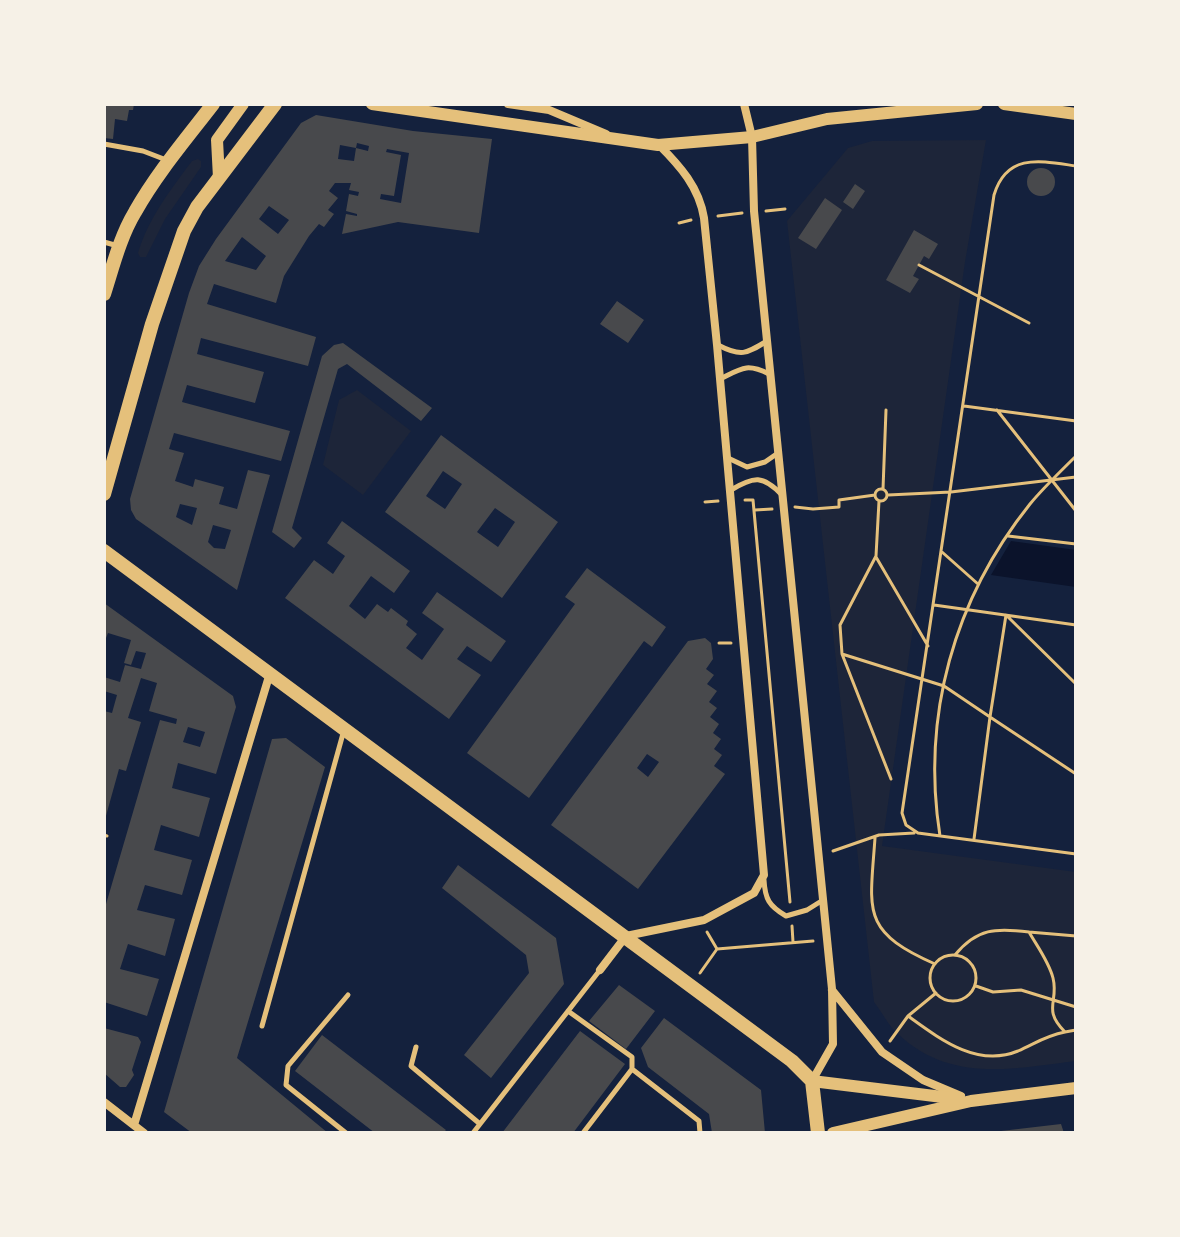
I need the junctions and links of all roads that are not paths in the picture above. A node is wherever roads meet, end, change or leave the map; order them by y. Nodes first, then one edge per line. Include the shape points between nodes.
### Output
1 (213, 104) edge
2 (243, 104) edge
3 (275, 104) edge
4 (372, 104) edge
5 (508, 104) edge
6 (744, 104) edge
7 (977, 104) edge
8 (1004, 104) edge
9 (1076, 114) edge
10 (614, 137) junction
11 (752, 137) junction
12 (104, 144) edge
13 (658, 145) junction
14 (169, 161) junction
15 (219, 178) junction
16 (111, 244) edge
17 (104, 294) edge
18 (767, 341) junction
19 (717, 345) junction
20 (770, 375) junction
21 (720, 379) junction
22 (778, 453) junction
23 (727, 457) junction
24 (731, 490) junction
25 (104, 494) edge
26 (782, 496) junction
27 (104, 551) edge
28 (270, 672) junction
29 (345, 727) junction
30 (764, 875) junction
31 (823, 900) junction
32 (626, 936) junction
33 (600, 970) joint
34 (832, 989) junction
35 (348, 995) dead end
36 (568, 1011) junction
37 (262, 1026) dead end
38 (416, 1047) dead end
39 (632, 1069) junction
40 (812, 1081) junction
41 (1076, 1088) edge
42 (971, 1101) junction
43 (104, 1102) edge
44 (480, 1124) junction
45 (134, 1125) junction
46 (144, 1133) edge
47 (346, 1133) edge
48 (473, 1133) edge
49 (583, 1133) edge
50 (700, 1133) edge
51 (818, 1133) edge
52 (833, 1133) edge

1 - 14 main road
2 - 15 street via 217,140
3 - 15 main road
4 - 10 street
5 - 10 street via 549,110
6 - 11 street
7 - 11 street via 835,117
8 - 9 street
10 - 13 street
11 - 13 street
11 - 18 street
12 - 14 lane
13 - 19 street via 685,171 704,218
14 - 16 main road
15 - 25 main road via 197,207 172,260
16 - 17 main road
18 - 19 lane via 748,353
18 - 20 street
19 - 21 street
20 - 21 lane via 743,367
20 - 22 street
21 - 23 street
22 - 23 lane via 747,467
22 - 26 street
23 - 24 street
24 - 26 lane via 758,479
24 - 30 street
26 - 31 street
27 - 28 main road
28 - 29 main road
28 - 45 street
29 - 32 main road
29 - 37 lane
30 - 31 lane via 771,907 786,916
30 - 32 street via 754,893 701,921
31 - 34 street
32 - 33 street
32 - 40 main road
33 - 36 lane
34 - 40 street via 833,1044
34 - 42 street via 882,1052 923,1080
35 - 47 lane via 288,1066 286,1085
36 - 39 lane via 632,1057
36 - 44 lane
38 - 44 lane via 411,1066
39 - 49 lane
39 - 50 lane via 699,1121
40 - 42 street
40 - 51 main road
41 - 42 street
42 - 52 street
43 - 45 street
44 - 48 lane
45 - 46 street

